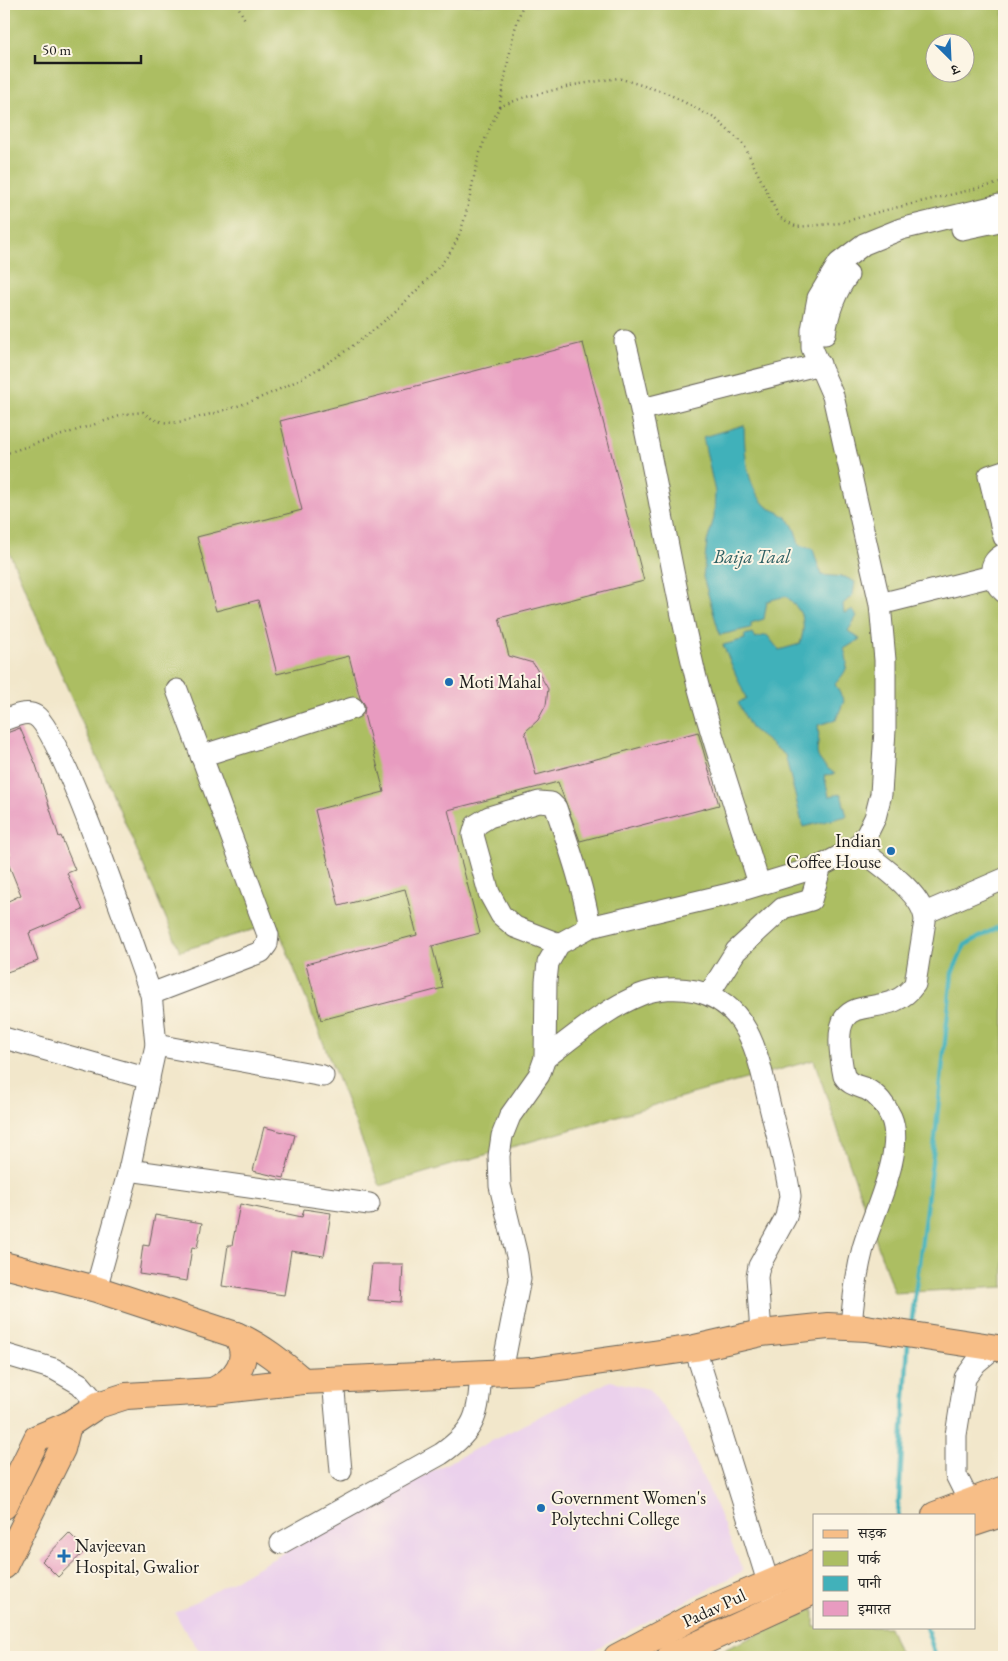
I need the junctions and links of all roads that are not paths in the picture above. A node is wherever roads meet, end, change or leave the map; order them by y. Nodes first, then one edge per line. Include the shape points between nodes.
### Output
1 (1004, 204) edge
2 (1004, 220) edge
3 (625, 342) dead end
4 (820, 364) junction
5 (643, 409) junction
6 (1004, 471) edge
7 (1004, 537) edge
8 (1004, 554) edge
9 (998, 584) edge
10 (880, 604) junction
11 (177, 690) dead end
12 (353, 708) dead end
13 (4, 720) edge
14 (200, 756) junction
15 (857, 846) junction
16 (820, 866) junction
17 (1004, 878) edge
18 (759, 884) junction
19 (925, 917) junction
20 (590, 927) junction
21 (559, 944) junction
22 (151, 994) junction
23 (709, 994) junction
24 (4, 1038) edge
25 (156, 1045) junction
26 (545, 1058) junction
27 (324, 1076) dead end
28 (149, 1079) junction
29 (129, 1170) junction
30 (369, 1204) dead end
31 (4, 1265) edge
32 (96, 1290) junction
33 (858, 1328) junction
34 (761, 1333) junction
35 (236, 1335) junction
36 (695, 1348) junction
37 (995, 1348) edge
38 (4, 1354) edge
39 (492, 1372) junction
40 (333, 1380) junction
41 (303, 1381) junction
42 (213, 1391) junction
43 (98, 1405) junction
44 (68, 1425) junction
45 (341, 1471) dead end
46 (1004, 1488) edge
47 (4, 1506) edge
48 (981, 1511) edge
49 (946, 1514) edge
50 (281, 1543) dead end
51 (813, 1565) edge
52 (4, 1566) edge
53 (813, 1591) edge
54 (772, 1596) junction
55 (617, 1657) edge
56 (670, 1657) edge

1 - 4 street via 901,229 864,244 839,264 818,298 812,348
2 - 4 street via 907,241 870,256 840,285 827,319
3 - 5 street
4 - 5 street
4 - 10 street via 833,396
5 - 18 street via 674,578 698,683
6 - 7 street via 988,476
8 - 9 street via 992,568
9 - 10 street
10 - 15 street via 885,660 885,730 880,794 875,818
11 - 14 street
12 - 14 street
13 - 22 street via 28,713 36,716 47,728 77,793
14 - 22 street via 268,935 267,944 261,952
15 - 16 street
15 - 19 street via 910,891
16 - 18 street
16 - 23 street via 811,900 783,908 736,951
17 - 19 street
18 - 20 street via 730,894
19 - 33 street via 915,984 910,992 890,1002 849,1012 841,1026 844,1076 853,1085 879,1098 891,1117 895,1132 886,1185 856,1277
20 - 21 street
20 - 21 street via 586,901 571,852 556,808 551,803 539,802 489,817 476,825 473,835 489,893 501,915 515,927
21 - 26 street via 548,963
22 - 25 street
23 - 26 street via 686,989 641,994 613,1009
23 - 34 street via 726,1003 749,1035 760,1065 788,1178 790,1196 786,1217 759,1266 757,1277
24 - 28 street
25 - 27 street
25 - 28 street
26 - 39 street via 539,1075 510,1116 502,1136 500,1186 520,1279
28 - 29 street
29 - 30 street
29 - 32 street
31 - 32 main road
32 - 35 main road
33 - 34 main road via 828,1326
33 - 37 main road
34 - 36 main road
35 - 41 main road via 255,1343
35 - 42 main road via 242,1343 244,1355 238,1372
36 - 39 main road via 542,1370
36 - 54 street
37 - 48 street via 965,1378 956,1435 956,1475
38 - 43 street via 54,1369 80,1384
39 - 40 main road
39 - 50 street via 472,1424 461,1440
40 - 41 main road
40 - 45 street
41 - 42 main road
42 - 43 main road via 126,1396
43 - 44 main road
44 - 47 main road via 37,1438
44 - 52 main road via 62,1449
46 - 48 main road
48 - 49 main road
51 - 54 main road, Padav Pul
53 - 54 main road, Padav Pul
54 - 55 main road, Padav Pul via 702,1612
54 - 56 main road, Padav Pul

